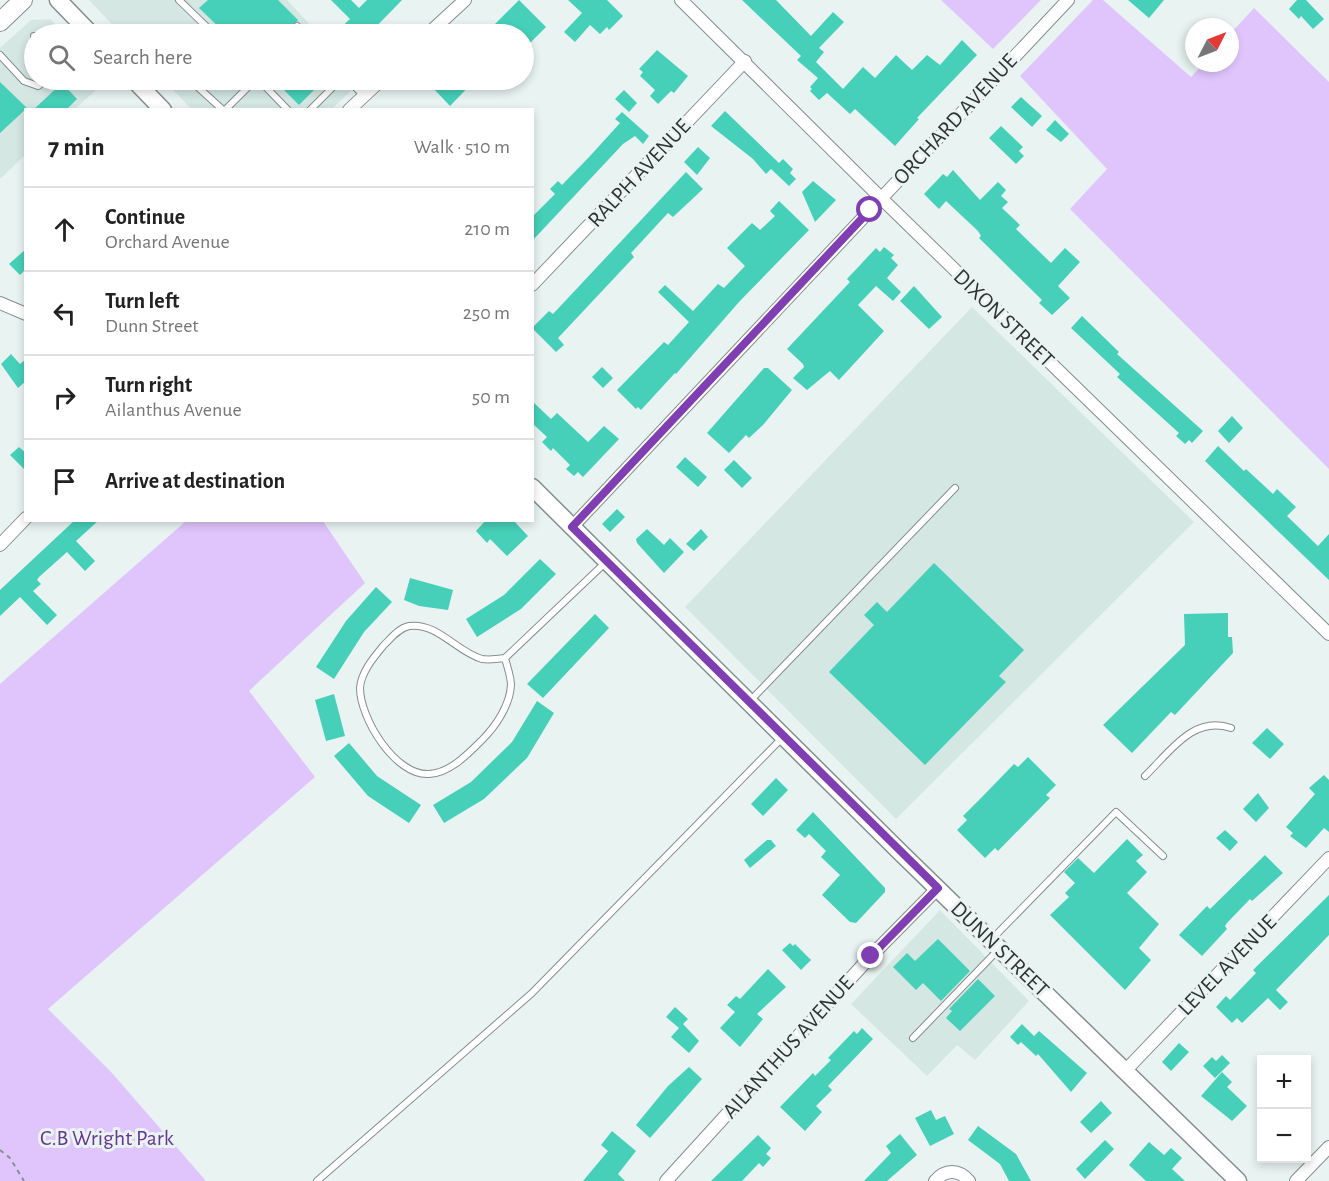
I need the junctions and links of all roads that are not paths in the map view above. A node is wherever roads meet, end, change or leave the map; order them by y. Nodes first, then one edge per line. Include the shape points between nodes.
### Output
1 (23, 0) edge
2 (58, 0) edge
3 (179, 0) edge
4 (465, 0) edge
5 (681, 0) edge
6 (1068, 0) edge
7 (0, 22) edge
8 (81, 24) edge
9 (204, 24) edge
10 (439, 24) edge
11 (0, 55) edge
12 (745, 61) junction
13 (24, 81) edge
14 (144, 90) edge
15 (201, 90) edge
16 (246, 90) edge
17 (267, 90) edge
18 (330, 90) edge
19 (358, 90) edge
20 (370, 90) edge
21 (364, 96) junction
22 (161, 108) edge
23 (222, 108) edge
24 (226, 108) edge
25 (286, 108) edge
26 (312, 108) edge
27 (352, 108) edge
28 (880, 198) junction
29 (534, 283) edge
30 (0, 303) edge
31 (24, 313) edge
32 (955, 488) dead end
33 (534, 490) edge
34 (24, 520) edge
35 (572, 527) junction
36 (0, 545) edge
37 (606, 562) junction
38 (1329, 634) edge
39 (505, 658) junction
40 (749, 702) junction
41 (1231, 728) dead end
42 (784, 737) junction
43 (1145, 776) dead end
44 (1163, 856) dead end
45 (1329, 858) edge
46 (938, 888) junction
47 (995, 944) junction
48 (912, 1038) dead end
49 (1125, 1071) junction
50 (1329, 1147) edge
51 (317, 1181) edge
52 (666, 1181) edge
53 (935, 1181) edge
54 (969, 1181) edge
55 (1238, 1181) edge
56 (1296, 1181) edge

1 - 7 main road
2 - 8 street
3 - 9 lane
4 - 10 street
5 - 12 street, DIXON STREET
6 - 28 street, ORCHARD AVENUE
11 - 13 lane
12 - 28 street, DIXON STREET
12 - 29 street, RALPH AVENUE
14 - 22 street
15 - 23 lane
16 - 24 lane
17 - 25 lane
18 - 26 lane
19 - 21 lane
20 - 21 street
21 - 27 street
28 - 35 street, ORCHARD AVENUE
28 - 38 street, DIXON STREET
30 - 31 street
32 - 40 lane
33 - 35 street, DUNN STREET
34 - 36 street
35 - 37 street, DUNN STREET
37 - 39 lane
37 - 40 street, DUNN STREET
39 - 39 lane via 482,659 439,633 406,626 374,657 364,674 360,687 363,709 373,731 394,757 428,774 446,769 490,732 505,708 511,684
40 - 42 street, DUNN STREET
41 - 43 lane via 1215,723 1192,730
42 - 46 street, DUNN STREET
42 - 51 lane via 532,993
44 - 47 lane via 1116,812
45 - 49 street, LEVEL AVENUE
46 - 47 street, DUNN STREET
46 - 52 street, AILANTHUS AVENUE
47 - 48 lane
47 - 49 street, DUNN STREET
49 - 55 street, DUNN STREET
50 - 56 street
53 - 54 street via 954,1172

